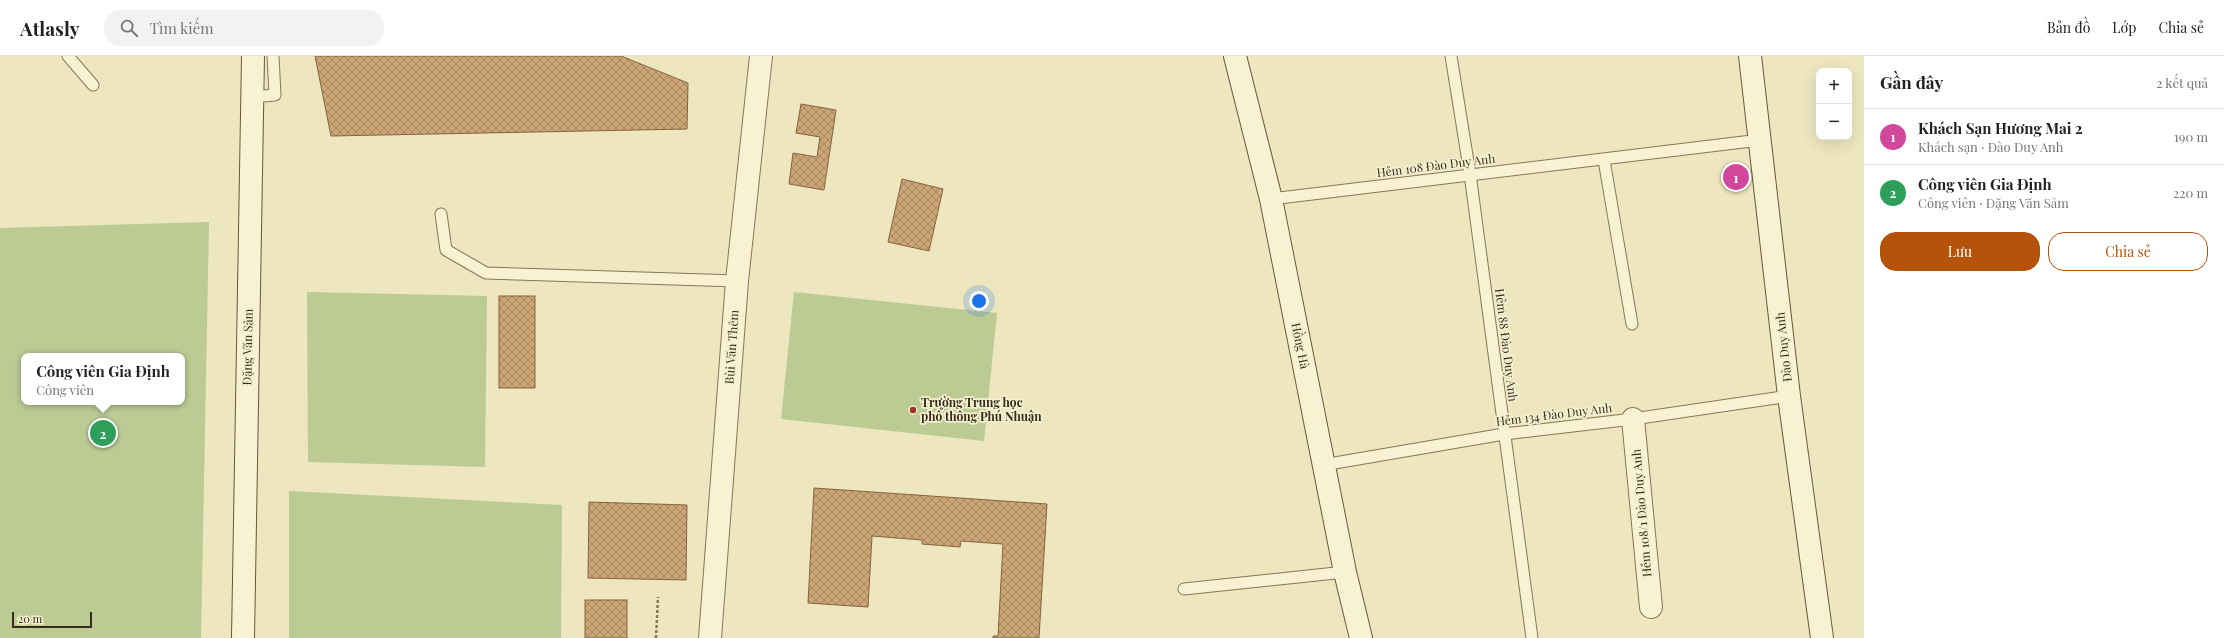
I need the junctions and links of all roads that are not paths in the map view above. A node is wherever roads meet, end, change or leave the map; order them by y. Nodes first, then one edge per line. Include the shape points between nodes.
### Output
1 (68, 56) edge
2 (253, 56) edge
3 (273, 56) edge
4 (761, 56) edge
5 (1235, 56) edge
6 (1451, 56) edge
7 (1750, 56) edge
8 (93, 85) dead end
9 (252, 97) junction
10 (1760, 140) junction
11 (1604, 160) junction
12 (1470, 174) junction
13 (1271, 199) junction
14 (441, 214) dead end
15 (737, 281) junction
16 (1632, 324) dead end
17 (1789, 396) junction
18 (1633, 419) junction
19 (1504, 434) junction
20 (1323, 464) junction
21 (1345, 572) junction
22 (1184, 589) dead end
23 (1651, 607) dead end
24 (243, 638) edge
25 (710, 638) edge
26 (1361, 638) edge
27 (1532, 638) edge
28 (1822, 638) edge

1 - 8 lane
2 - 9 street, Đặng Văn Sâm
3 - 9 lane via 275,95
4 - 15 street, Bùi Văn Thêm
5 - 13 street, Hồng Hà
6 - 12 lane, Hẻm 88 Đào Duy Anh
7 - 10 street, Đào Duy Anh
9 - 24 street, Đặng Văn Sâm
10 - 11 lane, Hẻm 108 Đào Duy Anh
10 - 17 street, Đào Duy Anh
11 - 12 lane, Hẻm 108 Đào Duy Anh
11 - 16 lane
12 - 13 lane, Hẻm 108 Đào Duy Anh
12 - 19 lane, Hẻm 88 Đào Duy Anh
13 - 20 street, Hồng Hà
14 - 15 lane via 446,250 486,273
15 - 25 street, Bùi Văn Thêm
17 - 18 lane, Hẻm 134 Đào Duy Anh
17 - 28 street, Đào Duy Anh
18 - 19 lane, Hẻm 134 Đào Duy Anh
18 - 23 street, Hẻm 108/1 Đào Duy Anh
19 - 20 lane, Hẻm 134 Đào Duy Anh
19 - 27 lane, Hẻm 88 Đào Duy Anh
20 - 21 street, Hồng Hà
21 - 22 lane
21 - 26 street, Hồng Hà

